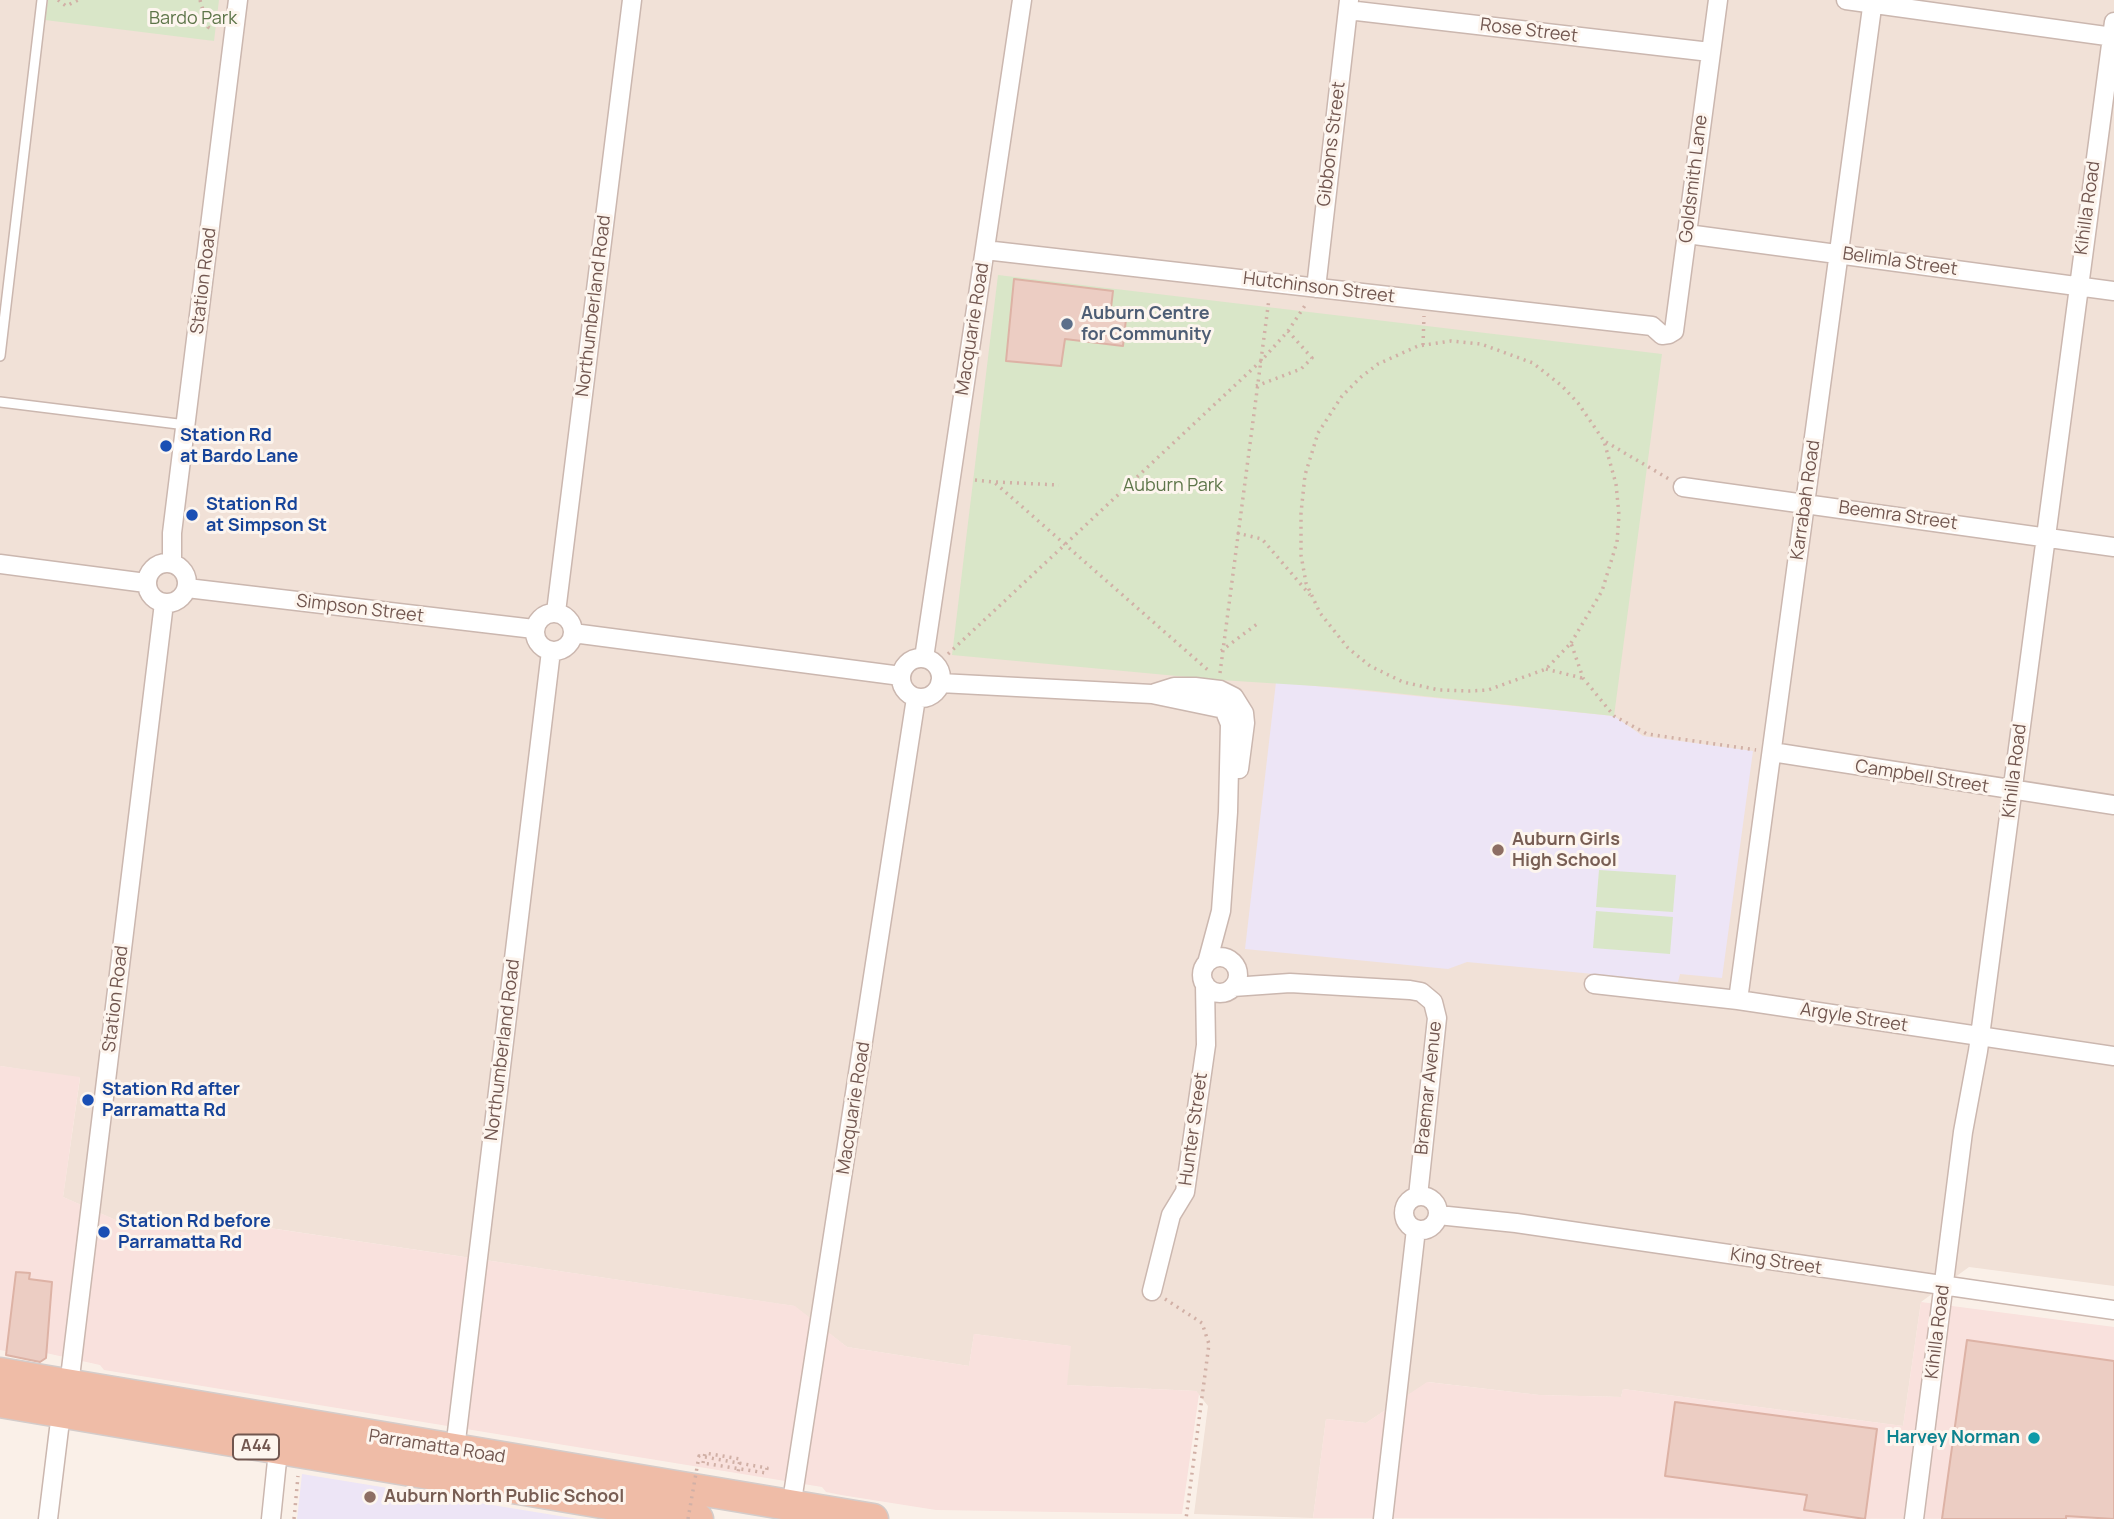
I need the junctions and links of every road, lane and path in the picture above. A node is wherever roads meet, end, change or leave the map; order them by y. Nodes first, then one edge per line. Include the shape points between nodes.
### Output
1 (42, 0) edge
2 (58, 0) edge
3 (78, 0) edge
4 (200, 0) edge
5 (238, 0) edge
6 (632, 0) edge
7 (1022, 0) edge
8 (1718, 0) edge
9 (1846, 0) edge
10 (1873, 2) edge
11 (1348, 5) edge
12 (212, 29) dead end
13 (2113, 32) edge
14 (1710, 52) junction
15 (1687, 234) junction
16 (985, 250) junction
17 (1839, 254) junction
18 (1271, 283) junction
19 (2077, 286) junction
20 (1316, 288) junction
21 (2114, 291) edge
22 (1424, 300) junction
23 (1652, 326) joint
24 (1288, 331) junction
25 (1423, 345) junction
26 (0, 356) edge
27 (1262, 360) junction
28 (1256, 386) junction
29 (0, 402) edge
30 (186, 425) junction
31 (1604, 441) junction
32 (975, 480) dead end
33 (994, 482) junction
34 (1059, 485) dead end
35 (1683, 487) joint
36 (1805, 503) junction
37 (1237, 533) junction
38 (2044, 536) junction
39 (1066, 547) junction
40 (2114, 547) edge
41 (172, 562) junction
42 (0, 564) edge
43 (146, 583) junction
44 (187, 588) junction
45 (1312, 598) junction
46 (164, 603) junction
47 (556, 612) junction
48 (1257, 624) dead end
49 (534, 629) junction
50 (573, 633) junction
51 (1571, 643) junction
52 (551, 651) junction
53 (948, 654) dead end
54 (924, 659) junction
55 (1546, 669) junction
56 (901, 676) junction
57 (1583, 678) junction
58 (940, 683) junction
59 (1220, 685) junction
60 (1152, 694) junction
61 (916, 698) junction
62 (1772, 752) junction
63 (2012, 791) junction
64 (2114, 805) edge
65 (1228, 813) junction
66 (1221, 911) junction
67 (1208, 962) junction
68 (1232, 963) junction
69 (1290, 983) junction
70 (1205, 984) junction
71 (1594, 984) dead end
72 (1228, 990) junction
73 (1738, 1000) junction
74 (1979, 1038) junction
75 (1206, 1045) junction
76 (2114, 1056) edge
77 (1418, 1196) junction
78 (1438, 1215) junction
79 (1416, 1229) junction
80 (1944, 1287) junction
81 (1152, 1291) joint
82 (2114, 1310) edge
83 (0, 1373) edge
84 (65, 1399) junction
85 (0, 1402) edge
86 (454, 1449) junction
87 (289, 1460) junction
88 (766, 1478) dead end
89 (790, 1512) edge
90 (48, 1519) edge
91 (271, 1519) edge
92 (293, 1519) edge
93 (688, 1519) edge
94 (698, 1519) edge
95 (873, 1519) edge
96 (1186, 1519) edge
97 (1383, 1519) edge
98 (1914, 1519) edge

1 - 26 lane
2 - 3 path via 72,6
4 - 12 path
5 - 30 street, Station Road
6 - 47 street, Northumberland Road
7 - 16 street, Macquarie Road
8 - 14 street, Goldsmith Lane
9 - 10 street
10 - 13 street
10 - 17 street, Karrabah Road
11 - 14 street, Rose Street
11 - 20 street, Gibbons Street
13 - 19 street, Kihilla Road
14 - 15 street, Goldsmith Lane
15 - 17 street, Belimla Street
15 - 23 street, Goldsmith Lane via 1674,331 1662,335
16 - 18 street, Hutchinson Street
16 - 54 street, Macquarie Road
17 - 19 street, Belimla Street
17 - 36 street, Karrabah Road
18 - 20 street, Hutchinson Street
18 - 27 path
19 - 21 street, Belimla Street
19 - 38 street, Kihilla Road
20 - 22 street, Hutchinson Street
20 - 24 path
22 - 23 street, Hutchinson Street
22 - 25 path
24 - 27 path
24 - 28 path via 1312,358 1301,369
25 - 31 path via 1451,341 1481,344 1533,363 1562,386
25 - 45 path via 1388,359 1361,377 1318,433 1305,475 1301,513 1302,562
27 - 28 path
27 - 39 path
28 - 37 path
29 - 30 lane
30 - 41 street, Station Road
31 - 35 path
31 - 51 path via 1616,484 1617,542 1602,591
32 - 33 path
33 - 34 path
33 - 39 path
35 - 36 street, Beemra Street
36 - 38 street, Beemra Street
36 - 62 street, Karrabah Road
37 - 45 path via 1262,539
37 - 48 path via 1222,651
38 - 40 street, Beemra Street
38 - 63 street, Kihilla Road
39 - 53 path
39 - 59 path
41 - 43 street via 156,565
41 - 44 street via 185,574
42 - 43 street
43 - 46 street via 151,596
44 - 46 street via 181,598
44 - 49 street, Simpson Street
45 - 55 path via 1335,634 1360,658 1420,687 1488,690
46 - 84 street, Station Road
47 - 49 street via 544,615
47 - 50 street via 570,622
49 - 52 street via 536,641
50 - 52 street via 564,649
50 - 56 street
51 - 55 path
51 - 57 path
52 - 86 street, Northumberland Road
54 - 56 street via 907,664
54 - 58 street via 936,665
55 - 57 path
56 - 61 street via 903,687
57 - 62 path via 1614,716 1647,734
58 - 60 street
58 - 61 street via 934,693
59 - 60 street via 1174,687
59 - 65 street via 1234,697 1245,723 1236,797
60 - 65 street via 1224,709 1230,724
61 - 89 street, Macquarie Road
62 - 63 street, Campbell Street
62 - 73 street, Karrabah Road
63 - 64 street, Campbell Street
63 - 74 street, Kihilla Road
65 - 66 street
66 - 67 street
66 - 68 street
67 - 68 street via 1217,957
67 - 70 street
68 - 69 street, Braemar Avenue
68 - 72 street via 1238,978
69 - 72 street, Braemar Avenue
69 - 77 street, Braemar Avenue via 1421,992 1433,1002 1437,1018
70 - 72 street via 1213,991
70 - 75 street, Hunter Street
71 - 73 street, Argyle Street
72 - 75 street, Hunter Street
73 - 74 street, Argyle Street
74 - 76 street, Argyle Street
74 - 80 street, Kihilla Road
75 - 81 street, Hunter Street via 1185,1192 1171,1215
77 - 78 street via 1433,1201
77 - 79 street via 1406,1205 1404,1214
78 - 79 street via 1430,1227
78 - 80 street, King Street
79 - 97 street
80 - 82 street, King Street
80 - 98 street, Kihilla Road
81 - 96 path via 1196,1317 1209,1343
83 - 84 highway, Parramatta Road / A44
84 - 85 highway, Parramatta Road / A44
84 - 86 highway, Parramatta Road / A44
84 - 87 highway, Parramatta Road / A44
84 - 90 street, Station Road
86 - 89 highway, Parramatta Road / A44
87 - 91 street
87 - 92 path
87 - 94 highway, Parramatta Road / A44
88 - 93 path, bridge via 737,1473 740,1459 705,1453 703,1463 766,1473 767,1468 699,1456
89 - 95 highway, Parramatta Road / A44

